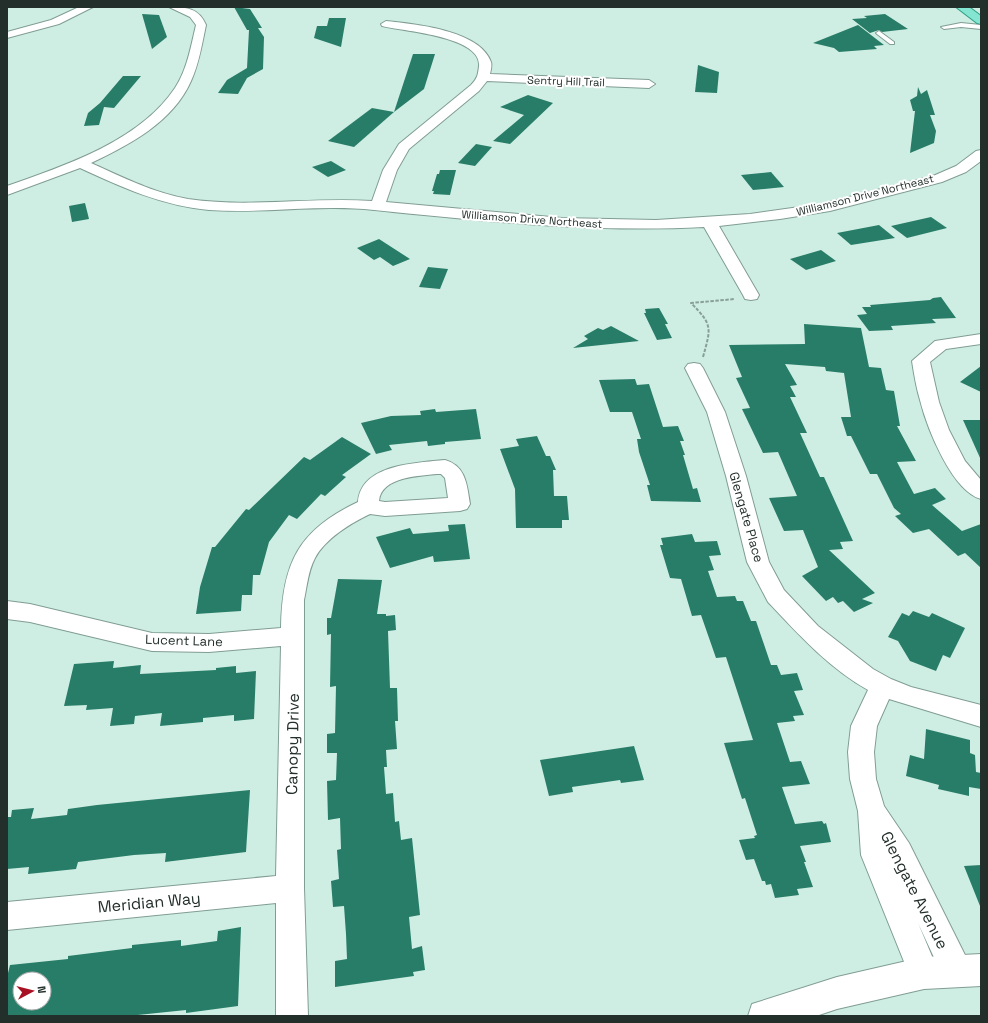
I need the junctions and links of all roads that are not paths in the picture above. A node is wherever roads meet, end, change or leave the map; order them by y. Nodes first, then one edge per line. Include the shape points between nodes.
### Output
1 (88, 7) edge
2 (174, 7) edge
3 (974, 9) edge
4 (981, 21) edge
5 (386, 24) dead end
6 (961, 26) junction
7 (981, 27) edge
8 (951, 32) dead end
9 (878, 33) dead end
10 (7, 35) edge
11 (892, 43) dead end
12 (484, 77) junction
13 (649, 84) dead end
14 (981, 154) edge
15 (79, 163) junction
16 (7, 191) edge
17 (377, 206) junction
18 (709, 222) junction
19 (751, 295) road end
20 (981, 339) edge
21 (694, 368) road end
22 (981, 492) edge
23 (368, 506) dead end
24 (7, 610) edge
25 (293, 636) junction
26 (882, 686) junction
27 (981, 716) edge
28 (901, 883) junction
29 (290, 888) junction
30 (7, 916) edge
31 (969, 970) edge
32 (924, 972) junction
33 (292, 1016) edge
34 (764, 1016) edge

1 - 10 street via 48,24
2 - 15 street via 194,15 201,25 187,78 181,90 157,117 137,132
3 - 4 main road
3 - 6 lane via 972,18
5 - 12 street via 432,31 464,42 484,58
6 - 7 lane
6 - 8 lane via 944,27
9 - 11 lane
12 - 13 street, Sentry Hill Trail
12 - 17 street via 475,88 404,147 390,170
14 - 18 street, Williamson Drive Northeast via 974,162 933,179 814,210
15 - 16 street
15 - 17 street, Williamson Drive Northeast via 156,195 191,204 232,206 330,203
17 - 18 street, Williamson Drive Northeast via 561,223
18 - 19 street
20 - 22 street via 941,345 921,361 930,407 944,440 970,484
21 - 26 street, Glengate Place via 716,412 736,476 758,562 776,596 810,632 840,658
23 - 25 street, Canopy Drive via 322,536 304,557 293,600
24 - 25 street, Lucent Lane via 30,613 152,642 209,643
25 - 29 street, Canopy Drive
26 - 27 street, Glengate Place via 908,696
26 - 28 street, Glengate Avenue via 864,726 861,752 863,779 872,811 875,855
28 - 31 street, Glengate Avenue
28 - 32 street, Glengate Avenue
29 - 30 street, Meridian Way
29 - 33 street, Canopy Drive
31 - 32 street
32 - 34 street via 836,994

